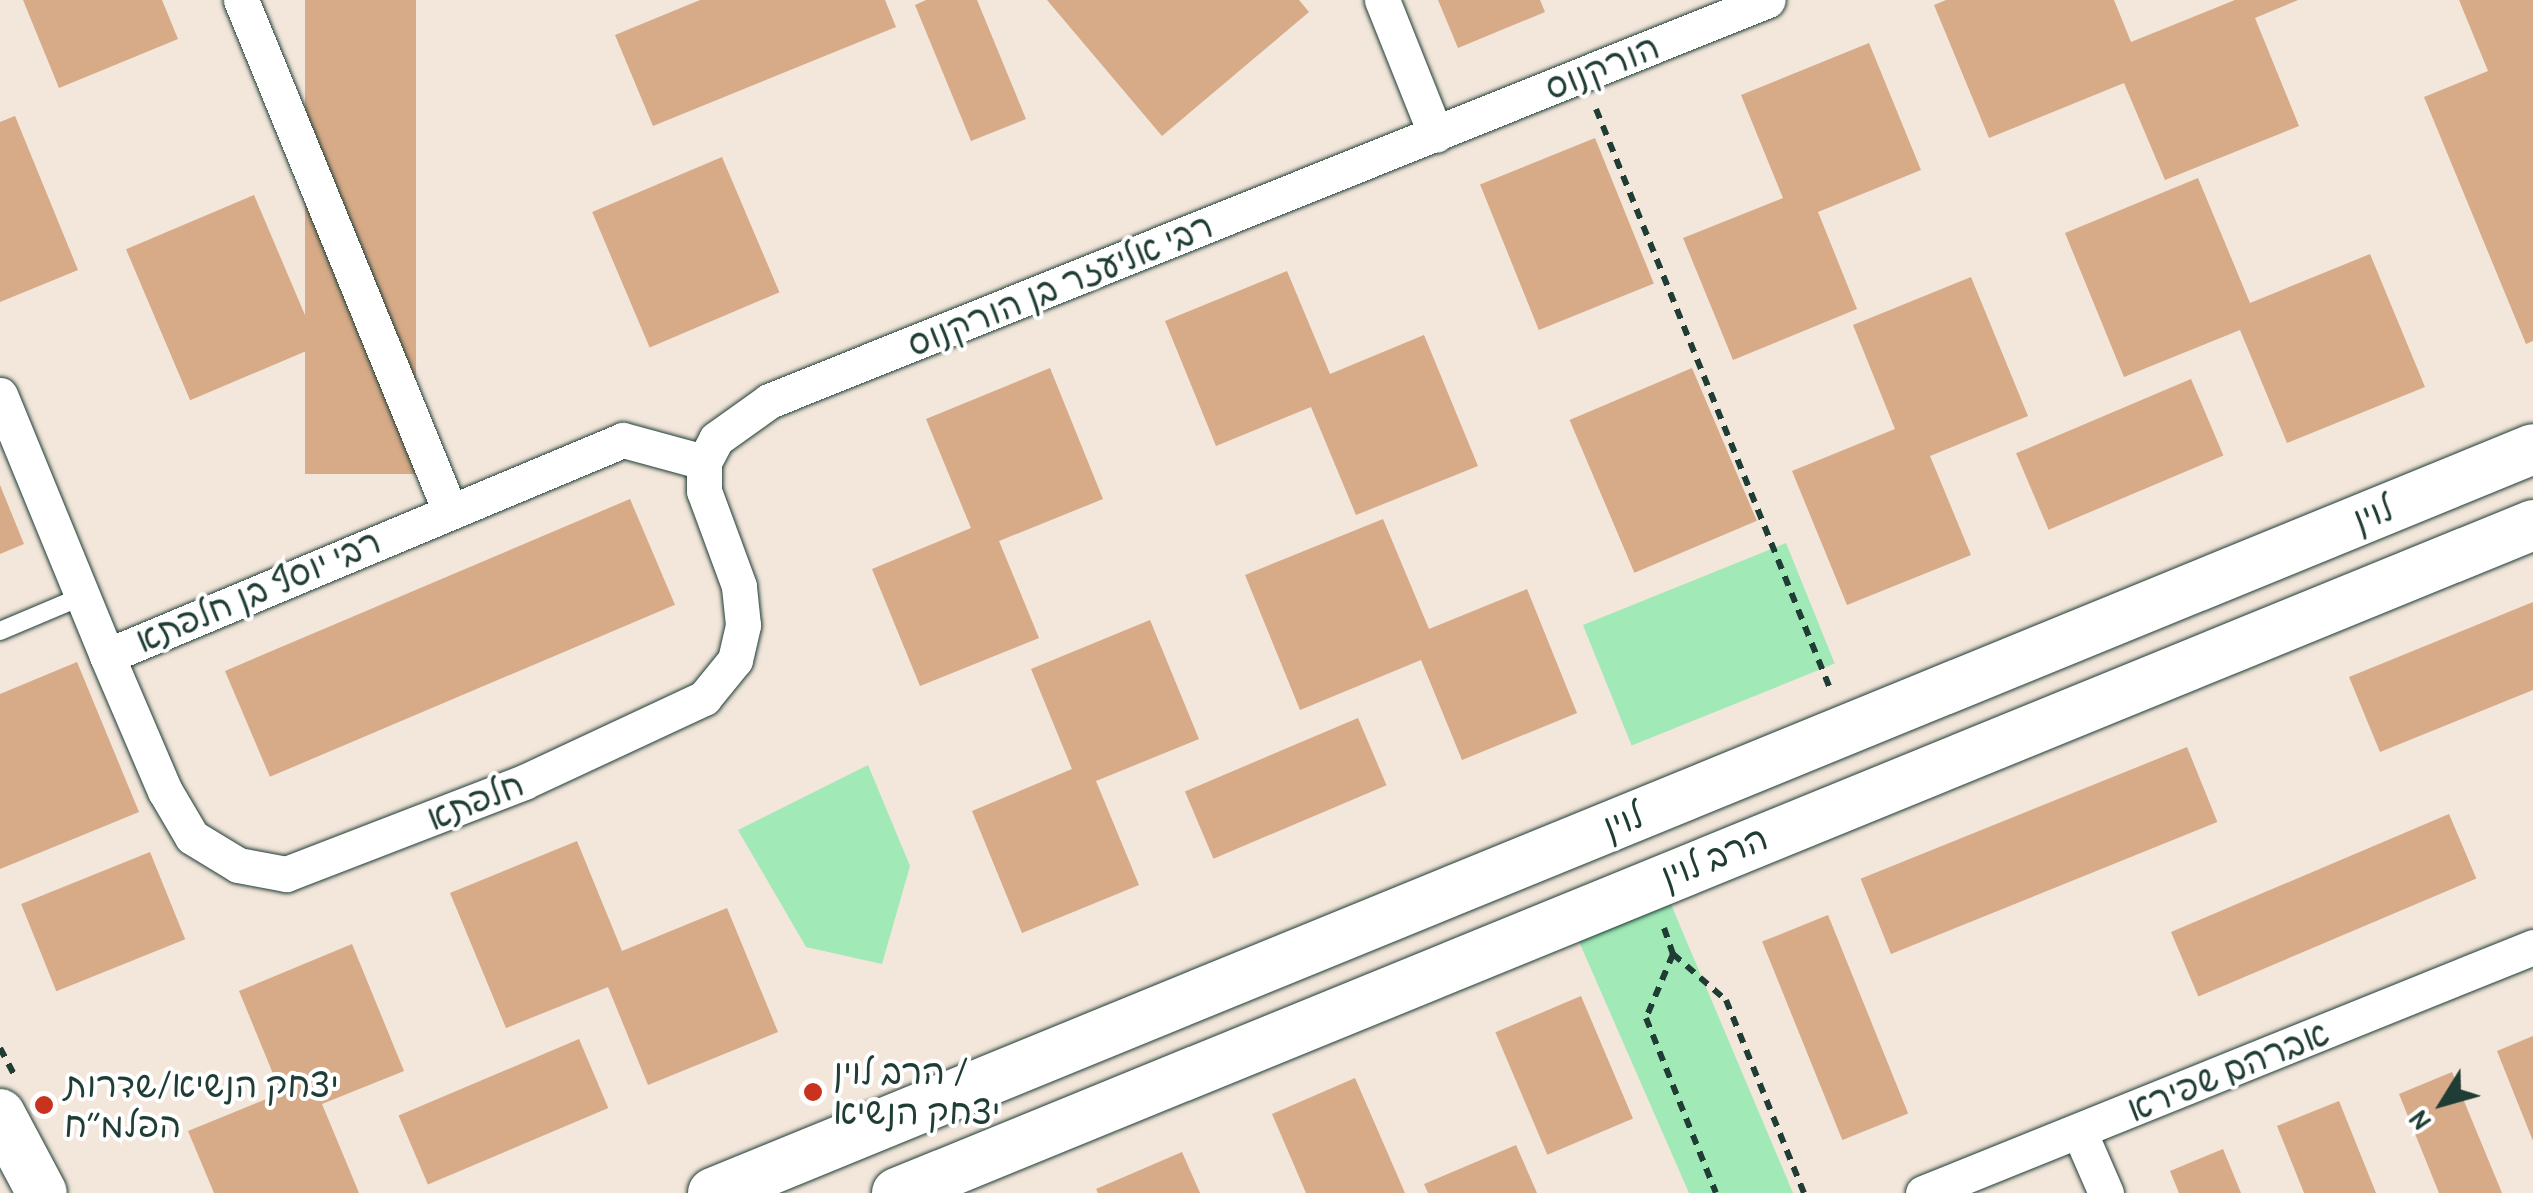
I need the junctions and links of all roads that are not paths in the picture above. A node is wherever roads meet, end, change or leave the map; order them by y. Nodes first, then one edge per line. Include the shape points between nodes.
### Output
1 (241, 0) edge
2 (1382, 0) edge
3 (1768, 0) edge
4 (1436, 135) junction
5 (0, 395) edge
6 (2533, 449) edge
7 (704, 462) junction
8 (450, 509) junction
9 (2533, 525) edge
10 (83, 596) junction
11 (0, 631) edge
12 (107, 656) junction
13 (2533, 947) edge
14 (0, 1114) edge
15 (2079, 1131) junction
16 (42, 1193) edge
17 (714, 1193) edge
18 (897, 1193) edge
19 (1923, 1193) edge
20 (2106, 1193) edge

1 - 8 street
2 - 4 street
3 - 4 street, הורקנוס
4 - 7 street, רבי אליעזר בן הורקנוס via 769,401 716,440
5 - 10 street, רבי יוסף בן חלפתא
6 - 17 main road, לוין
7 - 8 street, רבי יוסף בן חלפתא via 623,440
7 - 12 street, חלפתא via 704,491 738,586 743,625 735,660 704,698 524,782 286,874 238,865 192,837
8 - 12 street, רבי יוסף בן חלפתא
9 - 18 main road, הרב לוין
10 - 11 lane
10 - 12 street, רבי יוסף בן חלפתא
13 - 15 street, אברהם שפירא
14 - 16 main road
15 - 19 street, אברהם שפירא
15 - 20 street

